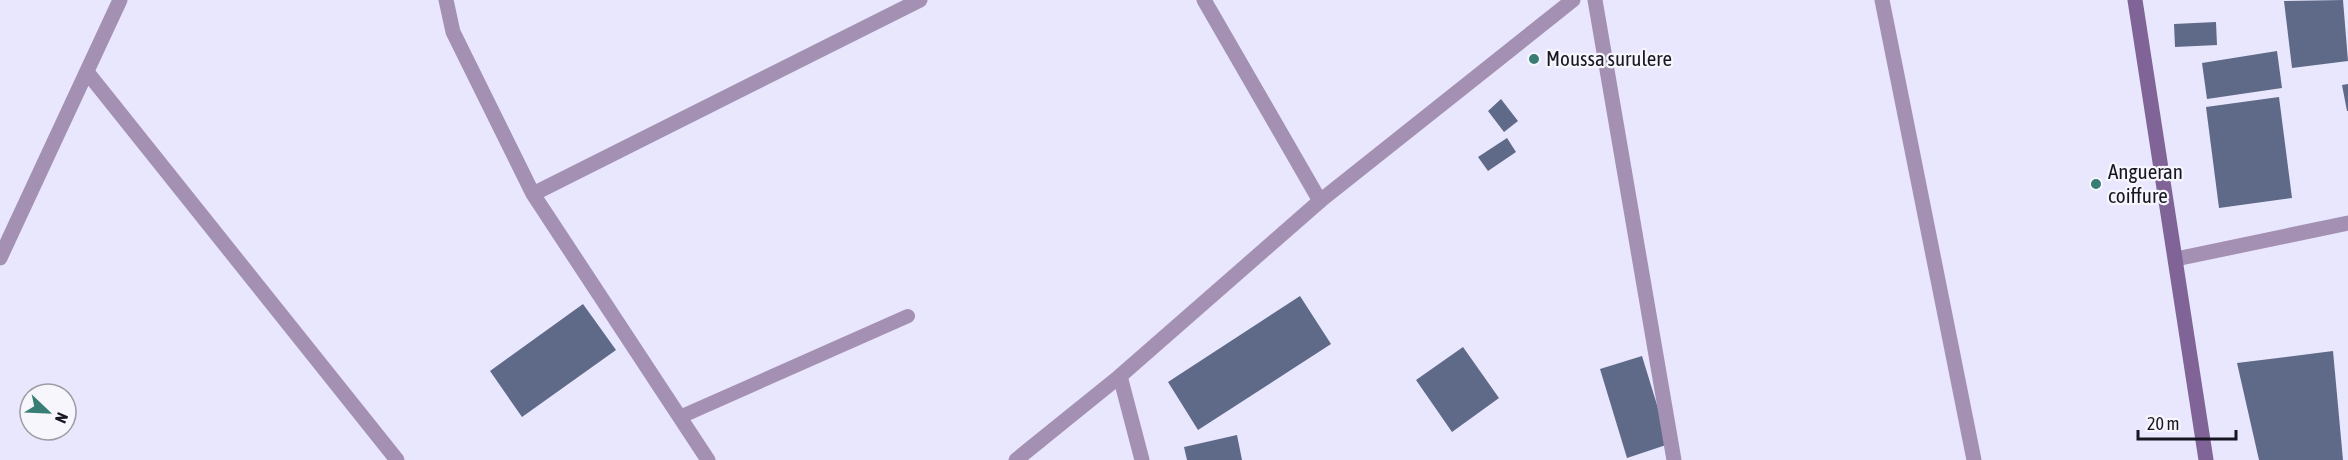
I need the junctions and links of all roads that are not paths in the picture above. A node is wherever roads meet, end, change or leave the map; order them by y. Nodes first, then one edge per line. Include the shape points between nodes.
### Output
1 (120, 0) edge
2 (446, 0) edge
3 (920, 0) edge
4 (1204, 0) edge
5 (1573, 0) edge
6 (1595, 0) edge
7 (1881, 0) edge
8 (2135, 0) edge
9 (87, 72) junction
10 (533, 194) junction
11 (1320, 201) junction
12 (2348, 223) edge
13 (0, 258) edge
14 (2176, 259) junction
15 (908, 316) dead end
16 (1120, 376) junction
17 (680, 417) junction
18 (397, 460) edge
19 (708, 460) edge
20 (1016, 460) edge
21 (1142, 460) edge
22 (1674, 460) edge
23 (1974, 460) edge
24 (2206, 460) edge

1 - 9 street
2 - 10 street via 453,32
3 - 10 street
4 - 11 street
5 - 11 street
6 - 22 street
7 - 23 street
8 - 14 main road
9 - 13 street
9 - 18 street
10 - 17 street
11 - 16 street
12 - 14 street
14 - 24 main road
15 - 17 lane
16 - 20 street
16 - 21 street
17 - 19 street

